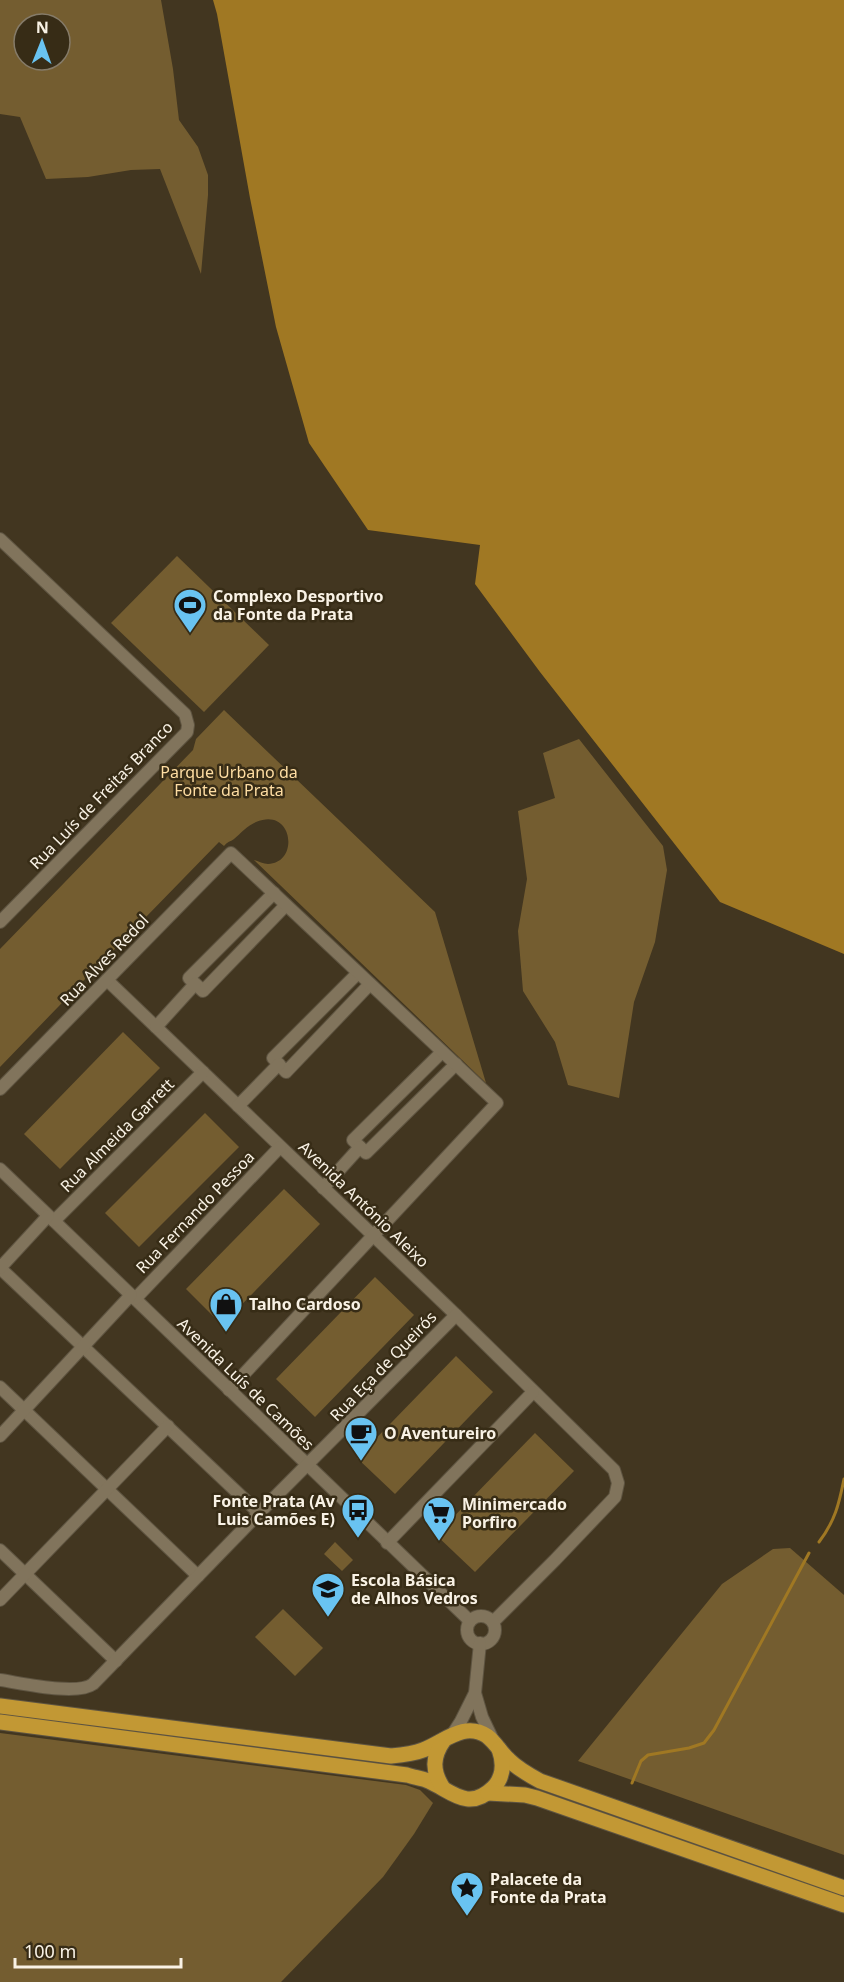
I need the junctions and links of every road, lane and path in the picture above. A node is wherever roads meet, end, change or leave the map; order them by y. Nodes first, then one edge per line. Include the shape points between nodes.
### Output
1 (0, 539) edge
2 (274, 893) junction
3 (286, 905) junction
4 (0, 922) edge
5 (358, 972) junction
6 (107, 980) junction
7 (195, 984) junction
8 (370, 984) junction
9 (156, 1027) junction
10 (442, 1052) junction
11 (456, 1064) junction
12 (279, 1065) junction
13 (202, 1072) junction
14 (0, 1089) edge
15 (238, 1106) junction
16 (280, 1147) junction
17 (360, 1147) junction
18 (0, 1170) edge
19 (323, 1188) junction
20 (51, 1219) junction
21 (371, 1235) junction
22 (0, 1268) edge
23 (133, 1297) junction
24 (456, 1315) junction
25 (84, 1347) junction
26 (0, 1387) edge
27 (229, 1390) junction
28 (534, 1392) junction
29 (24, 1410) junction
30 (168, 1426) junction
31 (0, 1436) edge
32 (308, 1466) junction
33 (108, 1488) junction
34 (259, 1513) junction
35 (387, 1543) junction
36 (0, 1550) edge
37 (26, 1575) junction
38 (198, 1576) junction
39 (0, 1600) edge
40 (470, 1621) junction
41 (493, 1622) junction
42 (480, 1643) junction
43 (116, 1661) junction
44 (0, 1680) edge
45 (475, 1693) junction
46 (0, 1706) edge
47 (0, 1722) edge
48 (448, 1738) junction
49 (497, 1746) junction
50 (443, 1788) junction
51 (488, 1793) junction
52 (844, 1888) edge
53 (844, 1905) edge

1 - 4 street, Rua Luís de Freitas Branco via 185,714 188,725 187,732
2 - 3 street
2 - 6 street, Rua Alves Redol via 231,853
2 - 7 street via 189,978
3 - 5 street
3 - 7 street via 203,991
5 - 8 street
5 - 12 street via 273,1058
6 - 9 street, Avenida António Aleixo
6 - 14 street, Rua Alves Redol
7 - 9 street
8 - 10 street
8 - 12 street via 286,1072
9 - 13 street, Avenida António Aleixo
10 - 11 street
10 - 17 street via 353,1140
11 - 17 street via 366,1153
11 - 21 street via 497,1103
12 - 15 street
13 - 15 street, Avenida António Aleixo
13 - 20 street, Rua Almeida Garrett
15 - 16 street, Avenida António Aleixo
16 - 19 street, Avenida António Aleixo
16 - 23 street, Rua Fernando Pessoa
17 - 19 street
18 - 20 street, Avenida Luís de Camões
19 - 21 street, Avenida António Aleixo
20 - 22 street, Rua Almeida Garrett
20 - 23 street, Avenida Luís de Camões
21 - 24 street, Avenida António Aleixo
21 - 27 street
22 - 25 street
23 - 25 street, Rua Fernando Pessoa
23 - 27 street, Avenida Luís de Camões
24 - 28 street, Avenida António Aleixo
24 - 32 street, Rua Eça de Queirós
25 - 29 street, Rua Fernando Pessoa
25 - 30 street
26 - 29 street
27 - 32 street, Avenida Luís de Camões
28 - 35 street
28 - 41 street, Avenida António Aleixo via 610,1465 618,1483 615,1497
29 - 31 street, Rua Fernando Pessoa
29 - 33 street
30 - 33 street
30 - 34 street
32 - 34 street, Rua Eça de Queirós
32 - 35 street, Avenida Luís de Camões
33 - 37 street
33 - 38 street
34 - 38 street, Rua Eça de Queirós
35 - 40 street, Avenida Luís de Camões
36 - 37 street
37 - 39 street
37 - 43 street
38 - 43 street, Rua Eça de Queirós
40 - 41 street via 482,1616
40 - 42 street via 469,1637
41 - 42 street via 492,1639
42 - 45 street
43 - 44 street, Rua Eça de Queirós via 83,1689
45 - 48 street via 462,1721
45 - 49 street
46 - 48 main road via 391,1756 423,1750
47 - 50 main road via 370,1769 426,1780
48 - 49 main road via 463,1731 475,1731
48 - 50 main road via 435,1759 434,1769
49 - 51 main road via 503,1761 502,1774
49 - 52 main road via 519,1769 540,1780
50 - 51 main road via 457,1798 470,1799
51 - 53 main road via 537,1798

